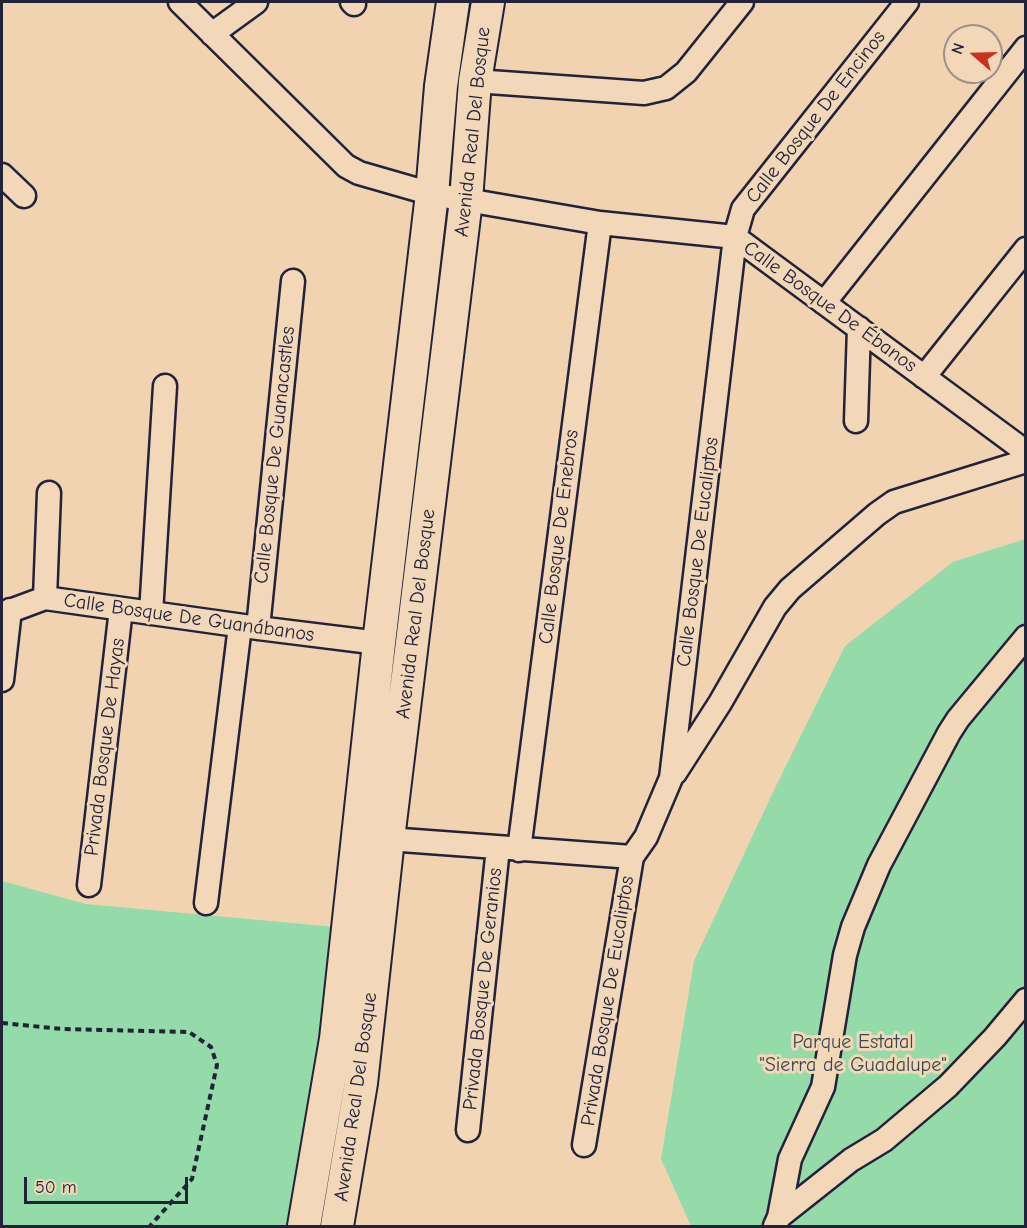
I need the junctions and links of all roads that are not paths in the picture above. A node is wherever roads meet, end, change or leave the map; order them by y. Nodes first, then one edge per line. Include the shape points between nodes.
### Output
1 (180, 2) edge
2 (256, 2) edge
3 (453, 2) edge
4 (489, 2) edge
5 (742, 2) edge
6 (907, 2) edge
7 (212, 34) junction
8 (1026, 48) edge
9 (475, 81) junction
10 (2, 175) edge
11 (432, 194) junction
12 (24, 196) dead end
13 (466, 200) junction
14 (600, 223) junction
15 (735, 237) junction
16 (1026, 249) edge
17 (293, 281) dead end
18 (824, 303) junction
19 (859, 328) junction
20 (924, 376) junction
21 (165, 386) dead end
22 (856, 421) dead end
23 (1026, 452) edge
24 (1026, 461) edge
25 (49, 493) dead end
26 (45, 598) junction
27 (121, 609) junction
28 (6, 612) edge
29 (151, 613) junction
30 (249, 627) junction
31 (1026, 637) edge
32 (379, 642) junction
33 (2, 680) edge
34 (671, 778) junction
35 (388, 839) junction
36 (508, 849) junction
37 (632, 857) junction
38 (89, 885) dead end
39 (206, 903) dead end
40 (1026, 999) edge
41 (468, 1130) dead end
42 (584, 1145) dead end
43 (777, 1222) edge
44 (304, 1227) edge
45 (337, 1227) edge

1 - 7 street, Calle Bosque De Ébanos
2 - 7 street
3 - 11 main road, Avenida Real Del Bosque
4 - 9 main road, Avenida Real Del Bosque
5 - 9 street via 686,72 666,88 644,93
6 - 15 street, Calle Bosque De Encinos via 743,209
7 - 11 street, Calle Bosque De Ébanos via 346,166
8 - 18 street
9 - 13 main road, Avenida Real Del Bosque
10 - 12 street
11 - 13 street, Calle Bosque De Ébanos
11 - 32 main road, Avenida Real Del Bosque
13 - 14 street, Calle Bosque De Ébanos
13 - 35 main road, Avenida Real Del Bosque
14 - 15 street, Calle Bosque De Ébanos
14 - 36 street, Calle Bosque De Enebros
15 - 18 street, Calle Bosque De Ébanos
15 - 34 street, Calle Bosque De Eucaliptos
16 - 20 street
17 - 30 street, Calle Bosque De Guanacastles
18 - 19 street, Calle Bosque De Ébanos
19 - 20 street, Calle Bosque De Ébanos
19 - 22 street
20 - 23 street, Calle Bosque De Ébanos
21 - 29 street
24 - 34 street via 894,502 790,589 775,607
25 - 26 street
26 - 27 street, Calle Bosque De Guanábanos
26 - 28 street, Calle Bosque De Guanábanos
27 - 29 street, Calle Bosque De Guanábanos
27 - 38 street, Privada Bosque De Hayas
28 - 33 street
29 - 30 street, Calle Bosque De Guanábanos
30 - 32 street, Calle Bosque De Guanábanos
30 - 39 street, Calle Bosque De Guanacastles
31 - 43 street via 954,726 875,875 845,955 823,1087 790,1159
32 - 44 main road, Avenida Real Del Bosque via 336,1039
34 - 37 street, Calle Bosque De Eucaliptos via 646,837
35 - 36 street
35 - 45 main road, Avenida Real Del Bosque via 361,1083
36 - 37 street
36 - 41 street, Privada Bosque De Geranios
37 - 42 street, Privada Bosque De Eucaliptos
40 - 43 street via 948,1086

